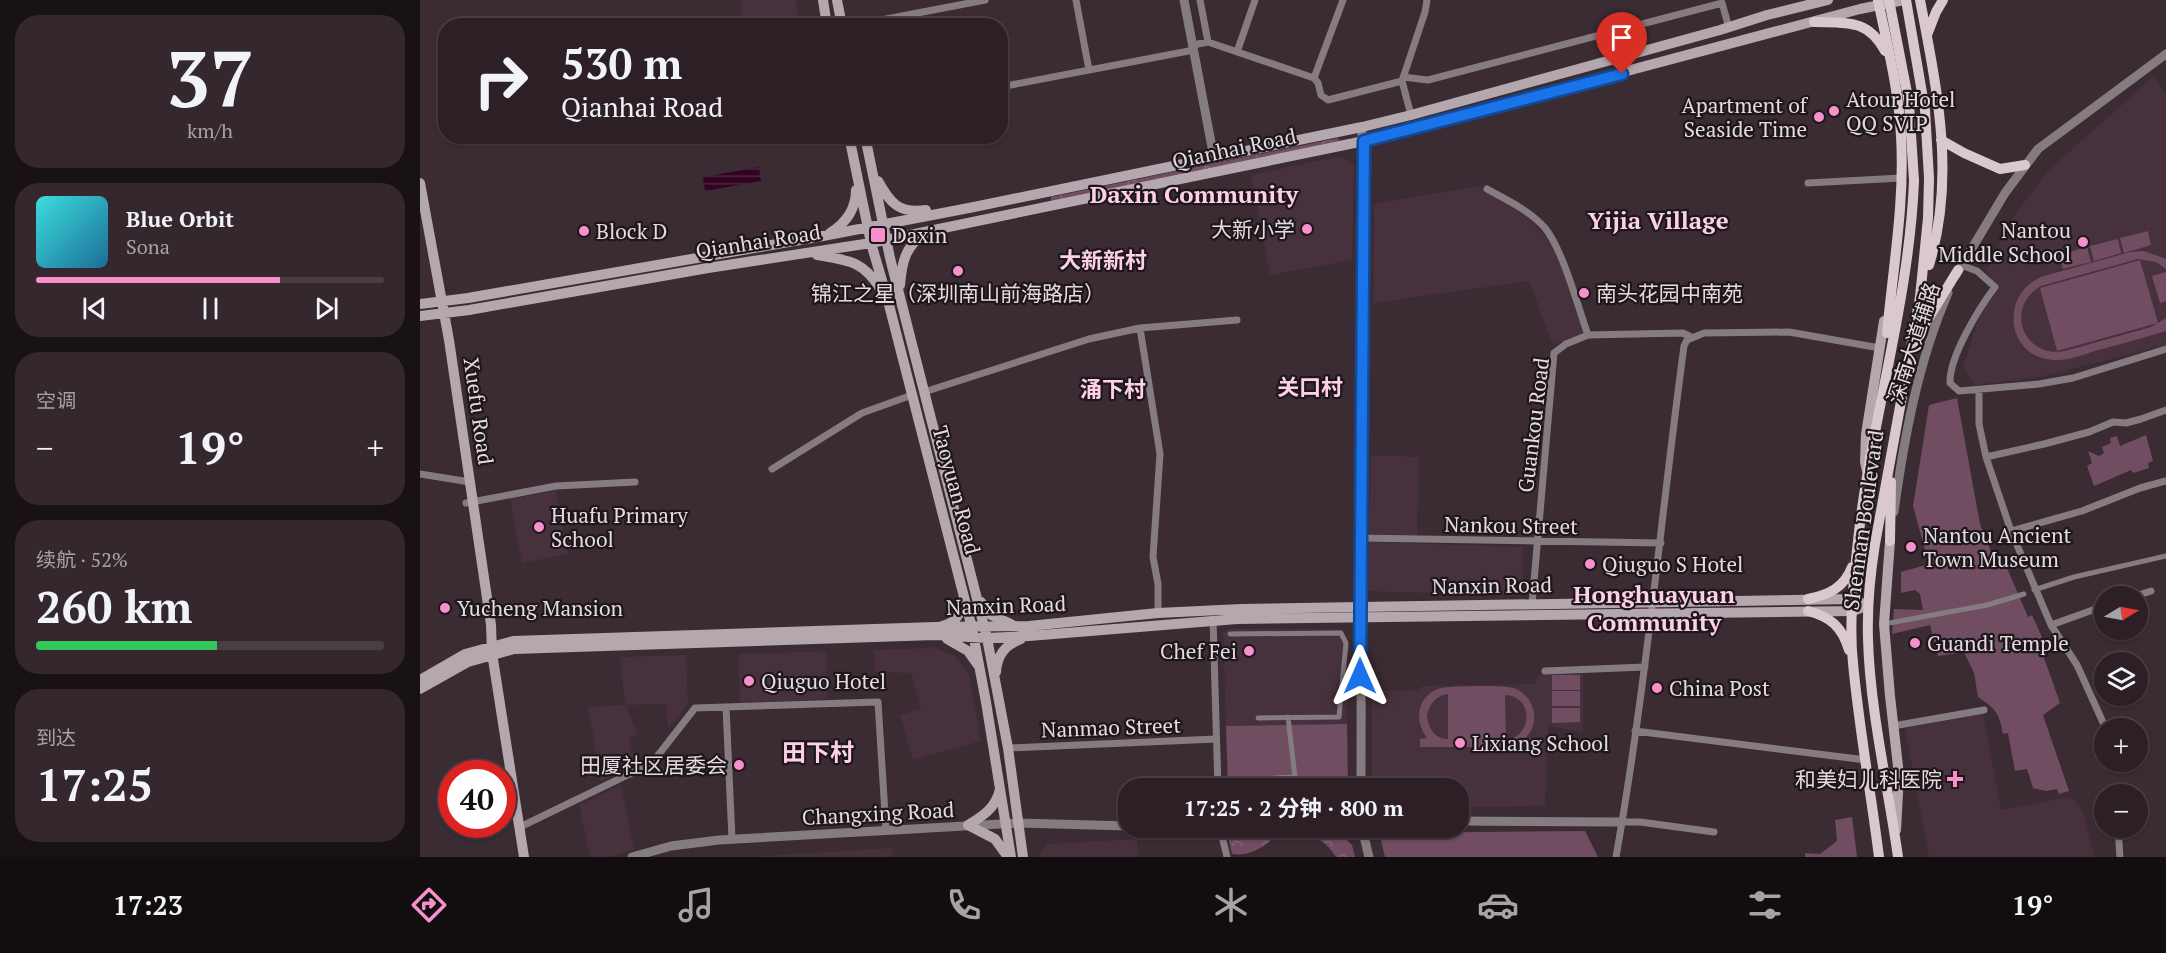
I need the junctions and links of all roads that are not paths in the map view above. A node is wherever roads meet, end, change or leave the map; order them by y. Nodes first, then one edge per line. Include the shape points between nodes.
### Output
1 (823, 0) edge
2 (837, 0) edge
3 (985, 0) edge
4 (1076, 0) edge
5 (1185, 0) edge
6 (1200, 0) edge
7 (1255, 0) edge
8 (1342, 0) edge
9 (1427, 0) edge
10 (1828, 0) edge
11 (1905, 0) edge
12 (1920, 0) edge
13 (1943, 0) edge
14 (1882, 2) edge
15 (826, 18) edge
16 (840, 18) edge
17 (892, 18) edge
18 (1814, 22) junction
19 (1729, 28) junction
20 (1927, 35) junction
21 (1208, 42) junction
22 (1194, 48) junction
23 (1237, 52) junction
24 (2166, 54) edge
25 (1089, 70) junction
26 (1894, 77) junction
27 (1314, 78) junction
28 (1403, 79) junction
29 (1008, 85) edge
30 (1411, 115) junction
31 (1362, 127) junction
32 (1941, 140) junction
33 (1364, 141) junction
34 (851, 144) edge
35 (866, 144) edge
36 (1214, 158) junction
37 (870, 164) junction
38 (2025, 165) junction
39 (856, 168) junction
40 (1901, 178) junction
41 (420, 183) edge
42 (1808, 183) dead end
43 (1487, 189) dead end
44 (974, 207) junction
45 (420, 214) edge
46 (883, 225) junction
47 (867, 227) junction
48 (930, 231) junction
49 (823, 236) junction
50 (886, 240) junction
51 (871, 243) junction
52 (808, 253) junction
53 (1894, 258) junction
54 (1960, 267) junction
55 (900, 295) junction
56 (1920, 297) junction
57 (888, 301) junction
58 (420, 304) edge
59 (440, 308) junction
60 (420, 316) edge
61 (1237, 320) dead end
62 (1140, 328) junction
63 (1588, 335) junction
64 (1691, 337) junction
65 (1910, 347) junction
66 (1880, 348) junction
67 (2166, 349) edge
68 (1979, 390) junction
69 (924, 392) junction
70 (912, 395) junction
71 (1881, 399) junction
72 (2166, 410) edge
73 (1891, 452) junction
74 (1986, 457) junction
75 (771, 469) dead end
76 (420, 474) edge
77 (1868, 478) junction
78 (2166, 481) edge
79 (466, 482) junction
80 (635, 482) dead end
81 (469, 503) junction
82 (2011, 531) junction
83 (1361, 538) junction
84 (1890, 541) junction
85 (1537, 542) junction
86 (1661, 543) junction
87 (1857, 547) junction
88 (2166, 556) edge
89 (2034, 590) junction
90 (2151, 591) dead end
91 (963, 592) junction
92 (2148, 592) edge
93 (2024, 594) dead end
94 (977, 596) junction
95 (1808, 599) junction
96 (1853, 599) junction
97 (1653, 603) junction
98 (1532, 604) junction
99 (1868, 605) junction
100 (2094, 610) edge
101 (1808, 611) junction
102 (1853, 611) junction
103 (1158, 613) junction
104 (1360, 613) junction
105 (1652, 615) junction
106 (1213, 620) junction
107 (1884, 624) junction
108 (2051, 625) junction
109 (935, 631) junction
110 (1029, 631) junction
111 (973, 632) junction
112 (986, 633) junction
113 (1230, 634) dead end
114 (492, 649) junction
115 (1853, 662) junction
116 (1645, 667) junction
117 (1545, 671) dead end
118 (981, 674) junction
119 (420, 680) edge
120 (995, 681) junction
121 (420, 689) edge
122 (726, 707) junction
123 (1984, 710) dead end
124 (1288, 717) junction
125 (1258, 718) dead end
126 (2101, 718) edge
127 (1893, 726) junction
128 (1635, 731) junction
129 (1216, 739) junction
130 (1008, 748) junction
131 (1866, 760) junction
132 (1218, 778) edge
133 (1274, 778) edge
134 (1360, 778) edge
135 (1000, 783) junction
136 (1469, 821) edge
137 (1622, 822) junction
138 (1006, 823) junction
139 (1019, 823) junction
140 (968, 825) junction
141 (1118, 826) edge
142 (520, 827) junction
143 (886, 830) junction
144 (1713, 832) dead end
145 (1222, 838) edge
146 (1364, 838) edge
147 (2119, 838) edge
148 (732, 839) junction
149 (1896, 840) junction
150 (524, 857) edge
151 (632, 857) edge
152 (1010, 857) edge
153 (1023, 857) edge
154 (1227, 857) edge
155 (1369, 857) edge
156 (1616, 857) edge
157 (1879, 857) edge
158 (1898, 857) edge
159 (2120, 857) edge

1 - 15 main road
2 - 16 main road
3 - 17 street
4 - 25 street
5 - 22 street
6 - 21 street
7 - 23 street
8 - 27 street
9 - 28 street
10 - 19 main road, Qianhai Road
11 - 14 main road, Qianhai Road
11 - 56 main road, Shennan Boulevard via 1925,110 1929,178
12 - 20 main road, Shennan Boulevard
13 - 20 main road
14 - 18 main road, Qianhai Road
14 - 26 main road, Shennan Boulevard
14 - 71 main road, Shennan Boulevard, bridge via 1908,103 1914,182 1911,236
18 - 26 main road via 1852,24 1869,30 1887,54
18 - 33 main road, Qianhai Road
19 - 28 street via 1722,3 1428,80
19 - 30 main road, Qianhai Road
20 - 32 main road, Shennan Boulevard
21 - 22 street
21 - 23 street
22 - 25 street
22 - 36 street
23 - 27 street
24 - 38 street, 深南大道辅路 via 2048,141
25 - 29 street
26 - 40 main road, Shennan Boulevard
27 - 28 street via 1321,95 1331,100
28 - 30 street
30 - 31 main road, Qianhai Road
31 - 33 street
31 - 36 main road, Qianhai Road
32 - 38 main road via 2000,169
32 - 56 main road, Shennan Boulevard via 1942,206
33 - 48 main road, Qianhai Road
33 - 83 street
34 - 39 main road, Taoyuan Road
35 - 37 main road, Taoyuan Road
36 - 44 main road, Qianhai Road
37 - 44 main road via 886,195 902,210
37 - 46 main road, Taoyuan Road
38 - 54 street, 深南大道辅路
39 - 47 main road, Taoyuan Road
39 - 49 main road via 856,197 851,212
40 - 42 street
40 - 53 main road, Shennan Boulevard
41 - 59 main road, Xuefu Road
43 - 63 street via 1527,212 1545,228 1556,244
44 - 46 main road, Qianhai Road
45 - 59 main road, Xuefu Road
46 - 47 main road, Qianhai Road
46 - 50 main road, Taoyuan Road
47 - 49 main road, Qianhai Road
47 - 51 main road, Taoyuan Road
48 - 50 main road, Qianhai Road
48 - 55 main road via 905,253
49 - 59 main road, Qianhai Road
50 - 51 main road, Qianhai Road
50 - 55 main road, Taoyuan Road
51 - 52 main road, Qianhai Road
51 - 57 main road, Taoyuan Road
52 - 57 main road via 858,264 871,275
52 - 59 main road, Qianhai Road
53 - 66 main road, 深南大道辅路
53 - 71 main road, Shennan Boulevard
54 - 65 main road
54 - 68 street via 1977,271 1995,287 1971,325 1951,373 1950,383 1955,390
54 - 84 street, 深南大道辅路 via 1921,370
55 - 69 main road, Taoyuan Road
56 - 65 main road, Shennan Boulevard
57 - 70 main road, Taoyuan Road
58 - 59 main road, Qianhai Road
59 - 60 main road, Qianhai Road
59 - 79 main road, Xuefu Road
61 - 62 street
62 - 69 street via 1089,339
62 - 103 street via 1160,454 1153,557
63 - 64 street, Guankou Road via 1683,333
63 - 85 street, Guankou Road via 1554,353
64 - 66 street, Guankou Road via 1704,333 1790,332
64 - 86 street via 1684,346
65 - 73 main road, Shennan Boulevard
66 - 77 main road, 深南大道辅路 via 1865,448
67 - 68 street via 2073,378
68 - 74 street
69 - 94 main road, Taoyuan Road
70 - 75 street via 862,412
70 - 91 main road, Taoyuan Road
71 - 77 main road, Shennan Boulevard
72 - 74 street
73 - 84 main road
73 - 99 main road, Shennan Boulevard
74 - 82 street
76 - 79 street
77 - 87 main road, Shennan Boulevard
78 - 82 street via 2082,512
79 - 81 main road, Xuefu Road
80 - 81 street via 556,486
81 - 114 main road, Xuefu Road
82 - 89 street
83 - 85 street, Nankou Street
83 - 104 street
84 - 107 main road, 深南大道辅路
85 - 86 street, Nankou Street
85 - 98 street, Guankou Road
86 - 97 street
87 - 95 main road via 1845,581 1828,593
87 - 96 main road, Shennan Boulevard
88 - 89 street
89 - 108 street
90 - 92 street
91 - 109 main road via 957,618
91 - 111 main road, Taoyuan Road
93 - 107 street via 1987,606
94 - 110 main road via 997,619
94 - 112 main road, Taoyuan Road
95 - 96 main road, Nanxin Road
95 - 97 main road, Nanxin Road
96 - 99 main road, Nanxin Road
96 - 102 main road, Shennan Boulevard
97 - 98 main road, Nanxin Road
97 - 105 street
98 - 104 main road, Nanxin Road
99 - 102 main road, Nanxin Road
99 - 149 main road, Shennan Boulevard via 1871,681
100 - 108 street
101 - 102 main road, Nanxin Road
101 - 105 main road, Nanxin Road
101 - 115 main road via 1835,623
102 - 115 main road, Shennan Boulevard
103 - 104 main road, Nanxin Road via 1241,609
103 - 110 main road, Nanxin Road
104 - 105 main road, Nanxin Road
104 - 106 main road, Nanxin Road
104 - 134 street
105 - 116 street
106 - 110 main road, Nanxin Road
106 - 129 street
107 - 127 main road, 深南大道辅路
108 - 126 street via 2077,665
109 - 111 main road, Nanxin Road
109 - 114 main road, Nanxin Road
109 - 118 main road via 968,651
110 - 112 main road, Nanxin Road
110 - 120 main road via 1002,652
111 - 112 main road, Nanxin Road
111 - 118 main road, Taoyuan Road
112 - 120 main road, Taoyuan Road
113 - 124 street via 1341,633 1346,643 1339,717
114 - 119 main road, Nanxin Road via 465,654
114 - 121 main road, Nanxin Road
114 - 142 main road, Xuefu Road
115 - 131 main road, Shennan Boulevard
116 - 117 street
116 - 128 street
118 - 135 main road, Taoyuan Road
120 - 130 main road, Taoyuan Road
122 - 142 street via 695,708 652,763
122 - 143 street via 878,702
122 - 148 street
123 - 127 street
124 - 125 street
124 - 133 street via 1295,777
127 - 149 main road, 深南大道辅路 via 1899,776
128 - 131 street
128 - 137 street
129 - 130 street, Nanmao Street
129 - 132 street
130 - 139 main road, Taoyuan Road
131 - 157 main road, Shennan Boulevard
135 - 138 main road, Taoyuan Road
135 - 140 main road via 992,807
136 - 137 street
137 - 144 street
137 - 156 street
138 - 139 street, Changxing Road
138 - 140 street, Changxing Road
138 - 152 main road, Taoyuan Road
139 - 141 street, Changxing Road
139 - 153 main road, Taoyuan Road
140 - 143 street, Changxing Road
140 - 152 main road via 995,839
142 - 150 main road, Xuefu Road
143 - 148 street, Changxing Road
145 - 154 street
146 - 155 street
147 - 159 street
148 - 151 street, Changxing Road via 687,843
149 - 158 main road, Shennan Boulevard

